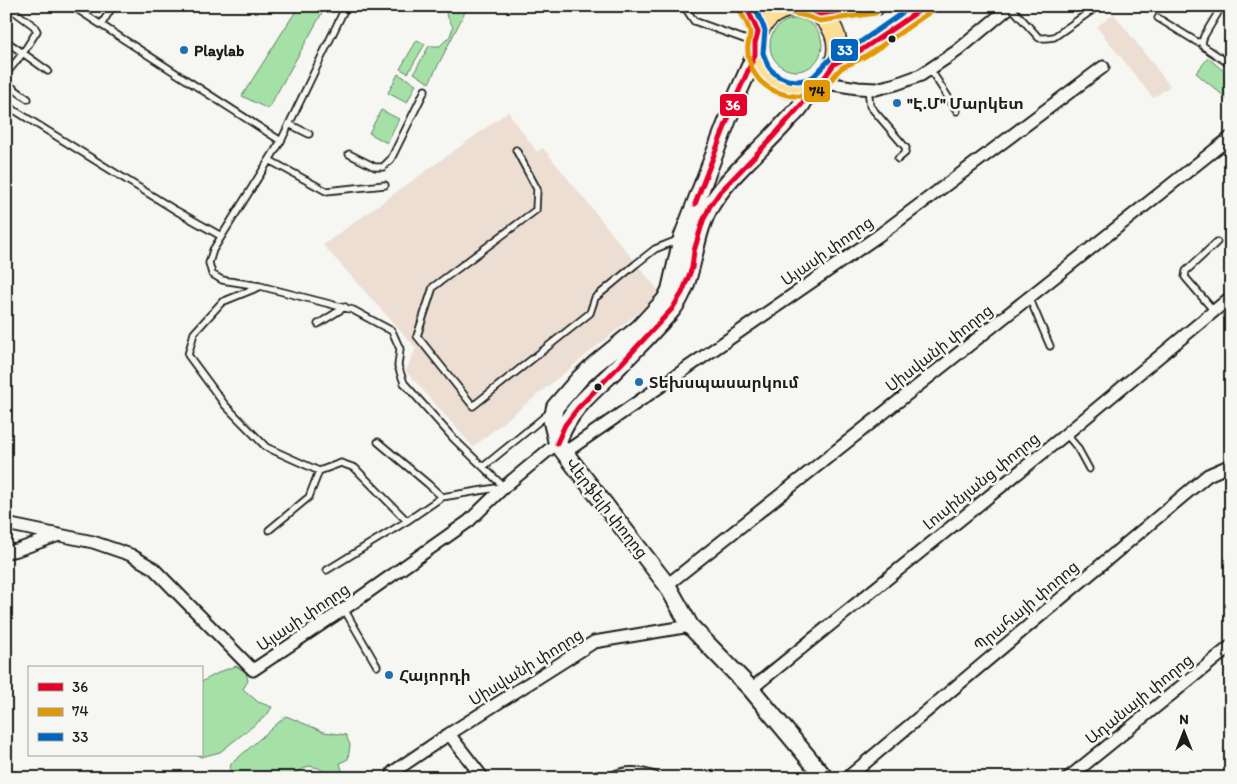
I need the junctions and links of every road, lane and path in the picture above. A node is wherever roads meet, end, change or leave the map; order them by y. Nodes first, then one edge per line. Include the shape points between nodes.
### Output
1 (7, 6) edge
2 (72, 6) edge
3 (113, 6) edge
4 (346, 6) edge
5 (684, 6) edge
6 (746, 6) edge
7 (875, 6) edge
8 (926, 6) edge
9 (1011, 6) edge
10 (1098, 6) edge
11 (1222, 6) edge
12 (795, 7) edge
13 (820, 14) junction
14 (1158, 18) dead end
15 (102, 25) junction
16 (6, 40) edge
17 (1202, 42) junction
18 (756, 43) junction
19 (23, 53) junction
20 (834, 64) junction
21 (1231, 65) edge
22 (1103, 67) dead end
23 (930, 69) junction
24 (48, 71) dead end
25 (6, 74) edge
26 (6, 83) edge
27 (815, 84) junction
28 (868, 88) junction
29 (425, 90) dead end
30 (28, 99) dead end
31 (6, 105) edge
32 (957, 111) dead end
33 (289, 124) junction
34 (309, 134) dead end
35 (1231, 137) edge
36 (281, 140) junction
37 (516, 150) dead end
38 (349, 154) dead end
39 (898, 159) dead end
40 (269, 160) junction
41 (385, 185) dead end
42 (221, 236) junction
43 (682, 238) junction
44 (1217, 242) dead end
45 (260, 286) junction
46 (1029, 297) junction
47 (1231, 297) edge
48 (345, 307) junction
49 (1214, 311) junction
50 (318, 324) dead end
51 (1050, 346) dead end
52 (550, 412) junction
53 (1066, 434) junction
54 (378, 442) dead end
55 (561, 448) junction
56 (1231, 466) edge
57 (483, 467) junction
58 (1088, 469) dead end
59 (319, 470) junction
60 (504, 487) junction
61 (442, 497) junction
62 (407, 521) junction
63 (6, 524) edge
64 (269, 530) dead end
65 (60, 535) junction
66 (6, 552) edge
67 (327, 570) dead end
68 (667, 585) junction
69 (344, 610) junction
70 (690, 626) junction
71 (1231, 646) edge
72 (378, 666) dead end
73 (751, 689) junction
74 (449, 734) junction
75 (393, 772) dead end
76 (483, 778) edge
77 (613, 778) edge
78 (654, 778) edge
79 (826, 778) edge
80 (847, 778) edge
81 (1068, 778) edge

1 - 19 lane via 36,28
2 - 15 lane
3 - 15 lane
4 - 33 lane
5 - 18 lane via 694,21
6 - 18 main road
7 - 13 main road
8 - 20 main road via 863,49
9 - 10 lane via 1039,38 1046,38 1054,37
9 - 23 street
11 - 17 lane
12 - 13 main road via 808,8
12 - 18 main road via 773,14 764,22
13 - 20 main road via 828,22 837,42
14 - 17 lane
15 - 36 lane
16 - 19 lane
17 - 21 lane via 1203,46
18 - 27 main road via 759,66 776,84 799,89
18 - 43 street
19 - 24 lane
19 - 25 lane
20 - 27 main road
22 - 55 street, Այասի փողոց via 878,236
23 - 28 street via 896,84
23 - 32 lane
26 - 30 lane
27 - 28 street
27 - 55 street, Վերֆելի փողոց via 802,104 710,206 682,293 672,309 578,408 565,425
28 - 39 lane via 870,106 906,148
29 - 38 lane via 391,159 383,167 375,167
31 - 42 lane
33 - 34 lane
33 - 36 lane
35 - 46 street, Սիսվանի փողոց
36 - 40 lane
37 - 43 lane via 537,189 536,210 433,287 417,336 473,406 590,314 595,298 636,264 655,249
40 - 41 lane via 326,190
40 - 42 lane
42 - 45 lane via 213,250 212,274 222,280
43 - 52 street via 665,300 639,328 580,378
44 - 49 lane via 1185,274
45 - 48 lane
45 - 59 lane via 222,302 194,333 188,355 225,404 266,447
46 - 51 lane
46 - 68 street, Սիսվանի փողոց
47 - 49 street, Լուսինյանց փողոց
48 - 50 lane
48 - 57 lane via 392,331 400,349 398,366 404,383
49 - 53 street, Լուսինյանց փողոց
52 - 55 street
52 - 57 lane
53 - 58 lane via 1077,446
53 - 73 street, Լուսինյանց փողոց
54 - 61 lane
55 - 60 street, Այասի փողոց
55 - 68 street, Վերֆելի փողոց
56 - 80 street, Պրահայի փողոց via 1208,475
57 - 60 lane
59 - 62 lane via 341,463 355,468
59 - 64 lane via 309,497
60 - 61 lane
60 - 69 street, Այասի փողոց via 469,521
61 - 62 lane
62 - 67 lane
63 - 65 street, Այասի փողոց
65 - 66 street
65 - 69 street, Այասի փողոց via 131,555 153,568 253,670
68 - 70 street, Վերֆելի փողոց
69 - 72 lane
70 - 73 street, Վերֆելի փողոց
70 - 74 street, Սիսվանի փողոց via 594,642
71 - 81 street, Ադանայի փողոց
73 - 79 street, Վերֆելի փողոց
74 - 75 street, Սիսվանի փողոց
74 - 76 street
77 - 78 street via 627,773

